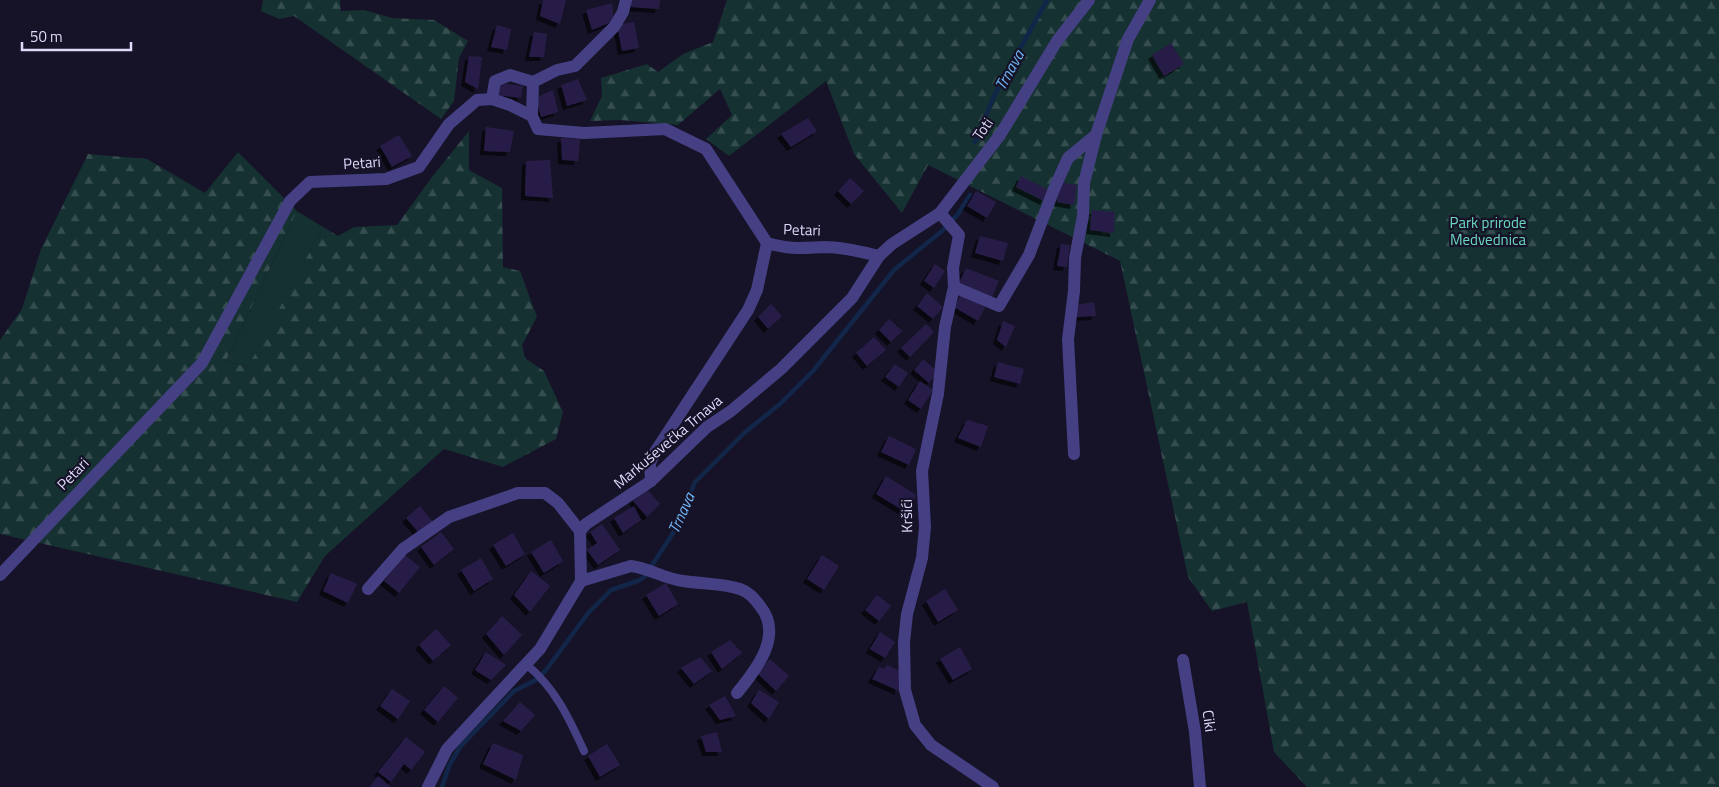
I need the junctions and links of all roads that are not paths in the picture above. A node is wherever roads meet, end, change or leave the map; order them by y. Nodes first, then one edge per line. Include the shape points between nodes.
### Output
1 (626, 0) edge
2 (1089, 0) edge
3 (1150, 0) edge
4 (533, 82) junction
5 (492, 99) junction
6 (532, 116) junction
7 (1096, 136) junction
8 (947, 220) junction
9 (767, 243) junction
10 (879, 256) junction
11 (954, 287) junction
12 (1074, 454) dead end
13 (651, 481) junction
14 (580, 531) junction
15 (0, 575) edge
16 (581, 581) junction
17 (368, 589) dead end
18 (1183, 660) dead end
19 (532, 669) junction
20 (737, 694) dead end
21 (584, 751) dead end
22 (428, 787) edge
23 (993, 787) edge
24 (1200, 787) edge

1 - 4 street via 614,27 575,66 557,70
2 - 8 street, Toti via 1057,41
3 - 7 street via 1128,39
4 - 5 street via 510,76 495,81
4 - 6 street
5 - 6 street, Petari
5 - 15 street, Petari via 477,100 450,124 419,167 386,179 310,182 290,201 202,363
6 - 9 street, Petari via 538,129 584,133 665,129 706,149
7 - 11 street via 1068,158 1029,255 999,306
7 - 12 street via 1084,183 1068,340
8 - 10 street, Toti via 892,244
8 - 11 street, Kršići via 959,235 953,268
9 - 10 street, Petari via 806,250 826,247
9 - 13 street via 757,290 748,310 654,452 650,463
10 - 13 street, Markuševečka Trnava via 852,298 806,345 731,411 707,427
11 - 23 street, Kršići via 945,327 938,394 922,471 925,527 922,558 907,614 905,690 915,724 931,745
13 - 14 street, Markuševečka Trnava
14 - 16 street
14 - 17 street via 558,503 545,493 518,493 448,517 403,549
16 - 19 street via 540,649
16 - 20 street via 631,566 680,581 741,589 752,595 770,625 768,647
18 - 24 street, Ciki
19 - 21 lane via 544,679 567,713
19 - 22 street via 447,750

